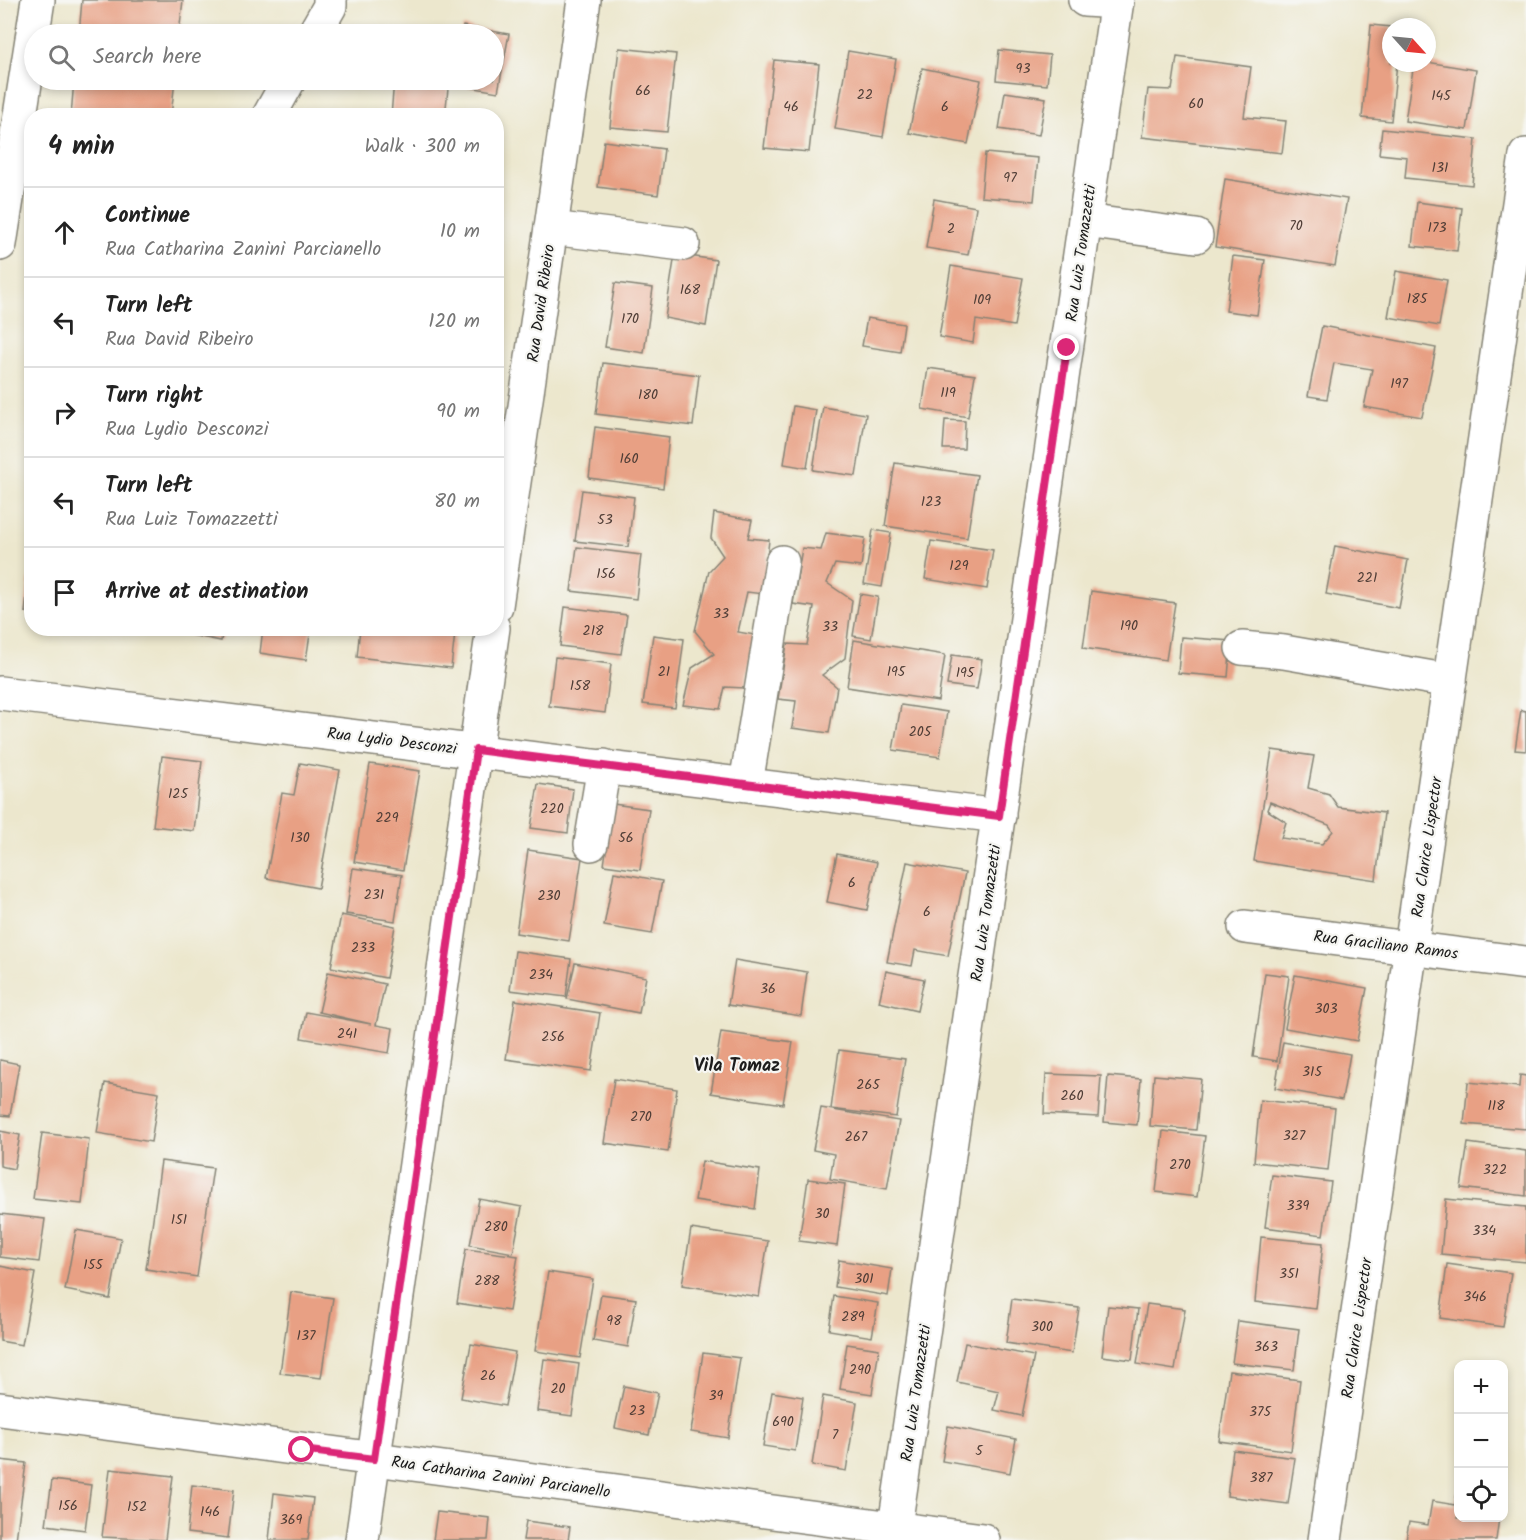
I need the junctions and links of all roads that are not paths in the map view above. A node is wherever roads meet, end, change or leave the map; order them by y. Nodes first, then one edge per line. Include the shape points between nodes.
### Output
1 (38, 0) edge
2 (330, 0) edge
3 (584, 0) edge
4 (1106, 1) edge
5 (34, 24) edge
6 (320, 24) edge
7 (24, 90) edge
8 (283, 90) edge
9 (273, 108) edge
10 (1526, 155) edge
11 (1085, 221) junction
12 (551, 228) junction
13 (1196, 236) dead end
14 (0, 244) edge
15 (682, 244) dead end
16 (504, 551) edge
17 (782, 562) dead end
18 (492, 636) edge
19 (1242, 648) dead end
20 (1450, 681) junction
21 (0, 693) edge
22 (476, 750) junction
23 (604, 766) junction
24 (746, 784) junction
25 (999, 816) junction
26 (591, 844) dead end
27 (1245, 927) dead end
28 (1411, 946) junction
29 (1526, 963) edge
30 (0, 1410) edge
31 (374, 1459) junction
32 (894, 1534) edge
33 (362, 1540) edge
34 (983, 1540) edge
35 (1325, 1540) edge

1 - 5 street
2 - 6 street
3 - 12 street, Rua David Ribeiro
4 - 11 street, Rua Luiz Tomazzetti
7 - 14 street
8 - 9 street
10 - 20 street, Rua Clarice Lispector
11 - 13 street
11 - 25 street, Rua Luiz Tomazzetti
12 - 15 street
12 - 16 street, Rua David Ribeiro
17 - 24 street
18 - 22 street
19 - 20 street
20 - 28 street, Rua Clarice Lispector
21 - 22 street, Rua Lydio Desconzi
22 - 23 street, Rua Lydio Desconzi
22 - 31 street
23 - 24 street, Rua Lydio Desconzi
23 - 26 street
24 - 25 street, Rua Lydio Desconzi
25 - 32 street, Rua Luiz Tomazzetti
27 - 28 street, Rua Graciliano Ramos
28 - 29 street, Rua Graciliano Ramos
28 - 35 street, Rua Clarice Lispector
30 - 31 street, Rua Catharina Zanini Parcianello
31 - 32 street, Rua Catharina Zanini Parcianello
31 - 33 street
32 - 34 street, Rua Catharina Zanini Parcianello

